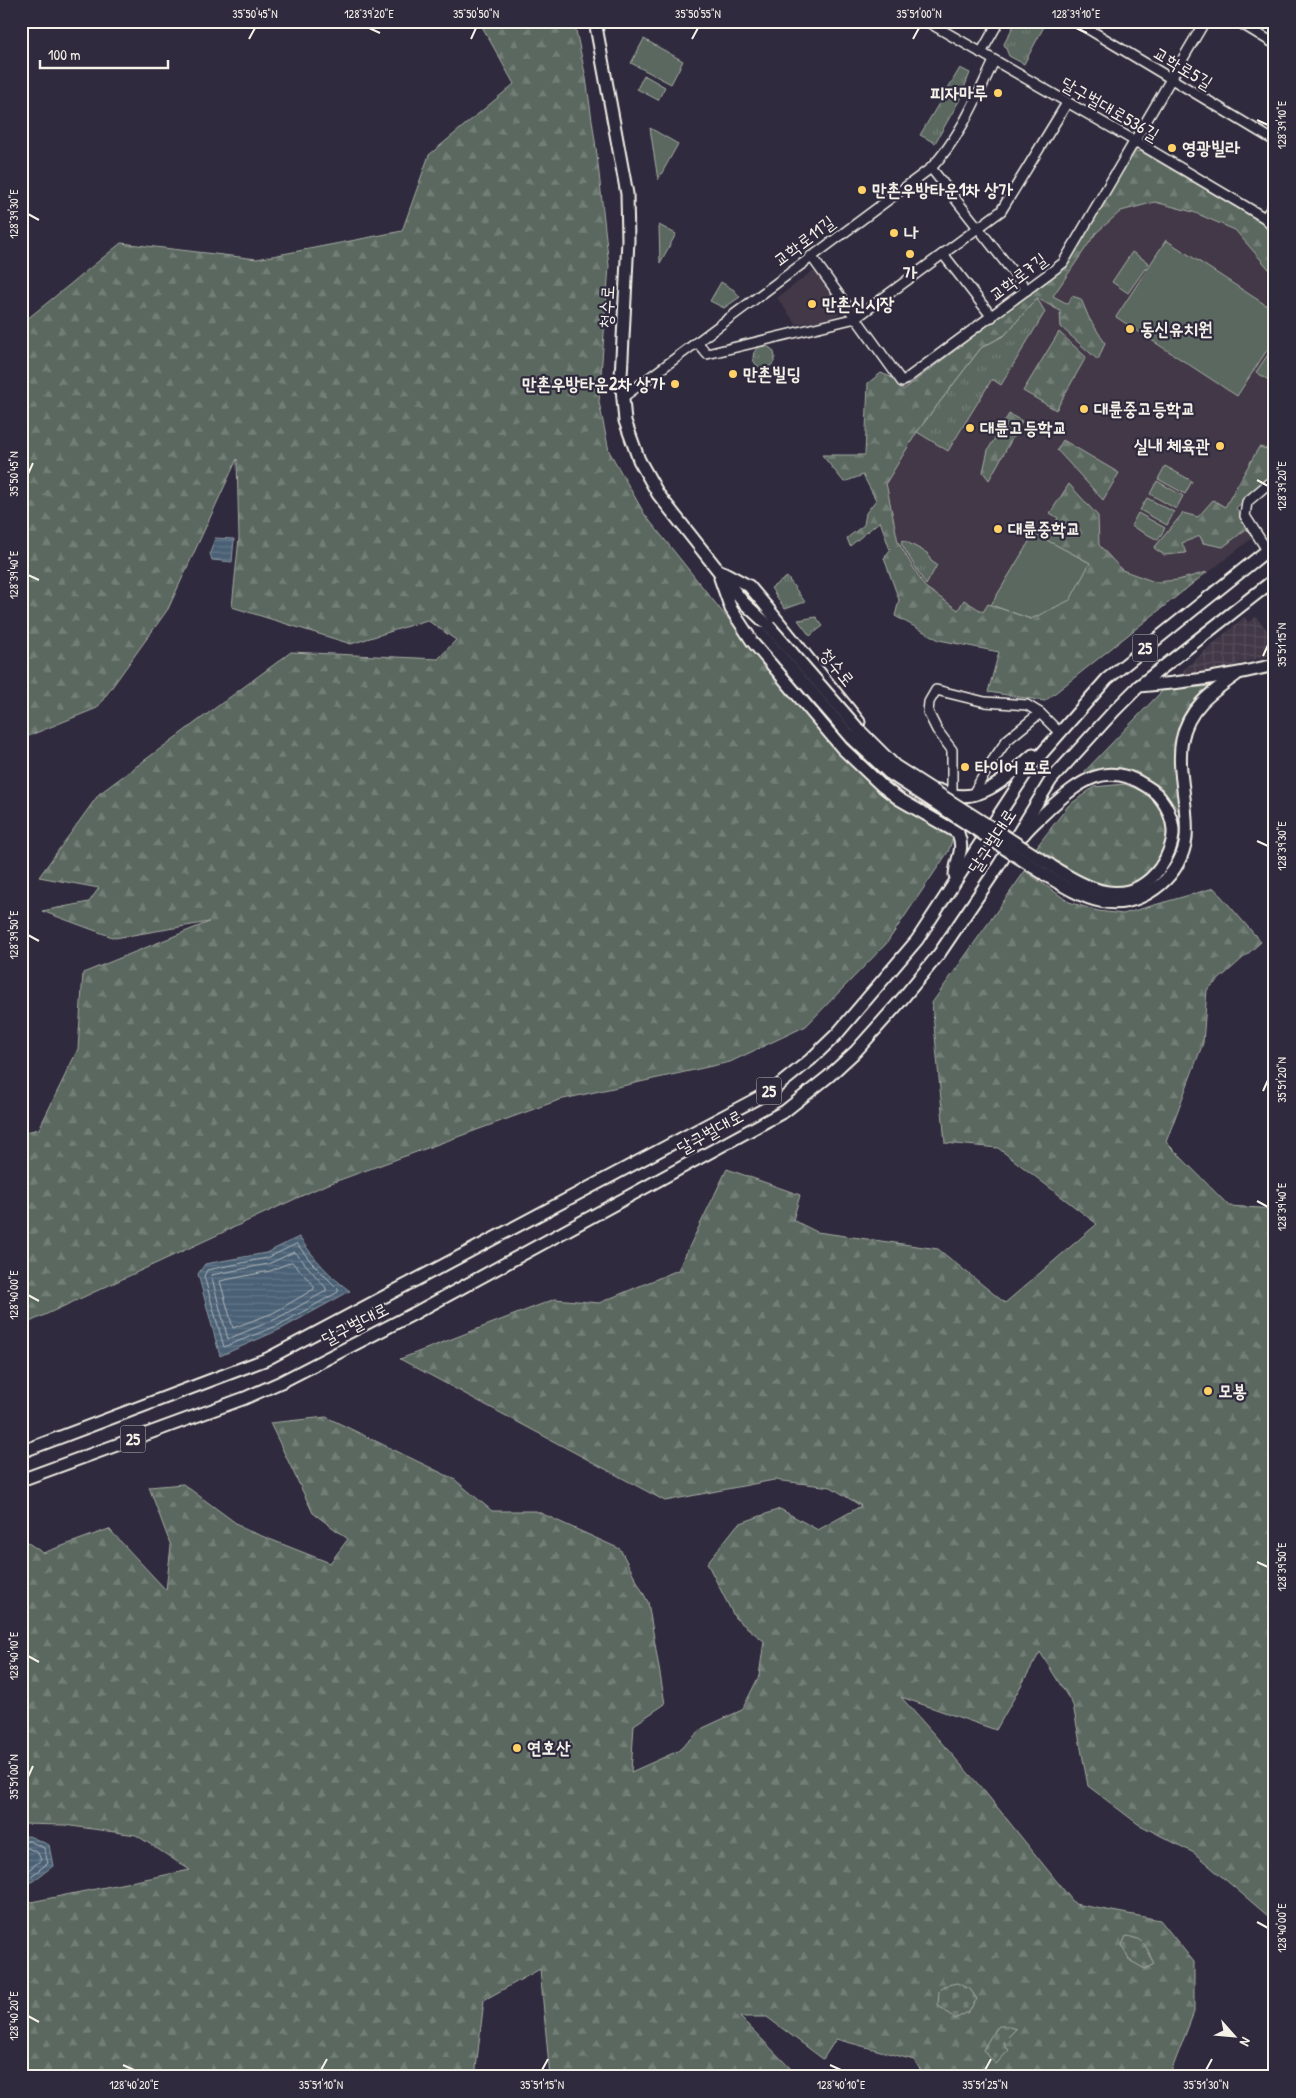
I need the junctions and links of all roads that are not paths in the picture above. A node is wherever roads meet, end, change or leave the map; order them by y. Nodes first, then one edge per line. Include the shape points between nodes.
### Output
1 (596, 21) edge
2 (926, 21) edge
3 (999, 21) edge
4 (1075, 21) edge
5 (1205, 21) edge
6 (1237, 21) edge
7 (1274, 43) edge
8 (981, 53) junction
9 (994, 61) junction
10 (1171, 79) junction
11 (1067, 103) junction
12 (1136, 141) junction
13 (1275, 141) edge
14 (931, 168) junction
15 (1275, 203) edge
16 (1265, 218) junction
17 (978, 229) junction
18 (1275, 230) edge
19 (943, 254) junction
20 (810, 256) junction
21 (1027, 290) junction
22 (992, 317) junction
23 (856, 318) junction
24 (698, 342) junction
25 (622, 398) junction
26 (1275, 478) edge
27 (1271, 547) edge
28 (717, 569) junction
29 (1275, 579) edge
30 (1275, 665) edge
31 (1236, 675) junction
32 (1139, 686) junction
33 (1040, 713) junction
34 (1056, 736) junction
35 (952, 796) junction
36 (972, 796) junction
37 (996, 868) junction
38 (1046, 870) junction
39 (955, 881) junction
40 (21, 1452) edge
41 (21, 1480) edge

1 - 25 main road, 청수로 via 627,194
2 - 8 street, 달구벌대로536길
3 - 8 street
4 - 10 street, 교학로5길
5 - 10 street, 교학로7길
6 - 7 street
8 - 9 street, 달구벌대로536길
9 - 11 street, 달구벌대로536길
9 - 14 street, 교학로11길 via 969,113 945,153
10 - 12 street, 교학로7길
10 - 13 street, 교학로5길
11 - 12 street, 달구벌대로536길
11 - 17 street via 1001,211
12 - 16 street, 달구벌대로536길
12 - 21 street, 교학로7길 via 1063,263
14 - 17 street
14 - 20 street, 교학로11길
15 - 16 street
16 - 18 street, 달구벌대로536길
17 - 19 street
17 - 21 street
19 - 22 street
19 - 23 street
20 - 23 street, 교학로7길
20 - 24 street, 교학로11길
21 - 22 street, 교학로7길
22 - 23 street, 교학로7길 via 902,382
23 - 24 street via 707,354
24 - 25 street, 교학로11길
25 - 28 main road, 청수로 via 625,421 646,474
26 - 27 street via 1248,502 1245,516
27 - 34 main road, 달구벌대로 / 25 via 1107,679
28 - 35 main road, 청수로 via 748,586 765,604 872,738 903,768
28 - 38 main road, 청수로, bridge via 765,629 895,766
28 - 39 main road via 731,610 752,641 842,748 899,799 958,833 961,854
29 - 32 main road, 달구벌대로 / 25
30 - 31 main road
31 - 32 main road
31 - 38 main road via 1198,704 1181,740 1185,840 1180,858 1168,878 1147,896 1128,903 1102,902 1075,893
32 - 37 main road, 달구벌대로 / 25 via 1051,780
33 - 34 street
33 - 35 street via 1027,705 985,702 936,690 928,712 952,750
33 - 36 street via 1007,740
34 - 36 main road via 1000,783
34 - 39 main road, 달구벌대로 / 25 via 1009,796
35 - 36 main road
37 - 38 main road via 1025,832 1071,789 1095,776 1122,774 1137,780 1151,788 1166,805 1173,831 1167,858 1153,876 1136,888 1110,893
37 - 41 main road, 달구벌대로 / 25 via 938,954 881,1024 829,1076 785,1111 415,1313 281,1382
39 - 40 main road, 달구벌대로 / 25 via 917,940 863,1004 830,1041 773,1090 267,1359

